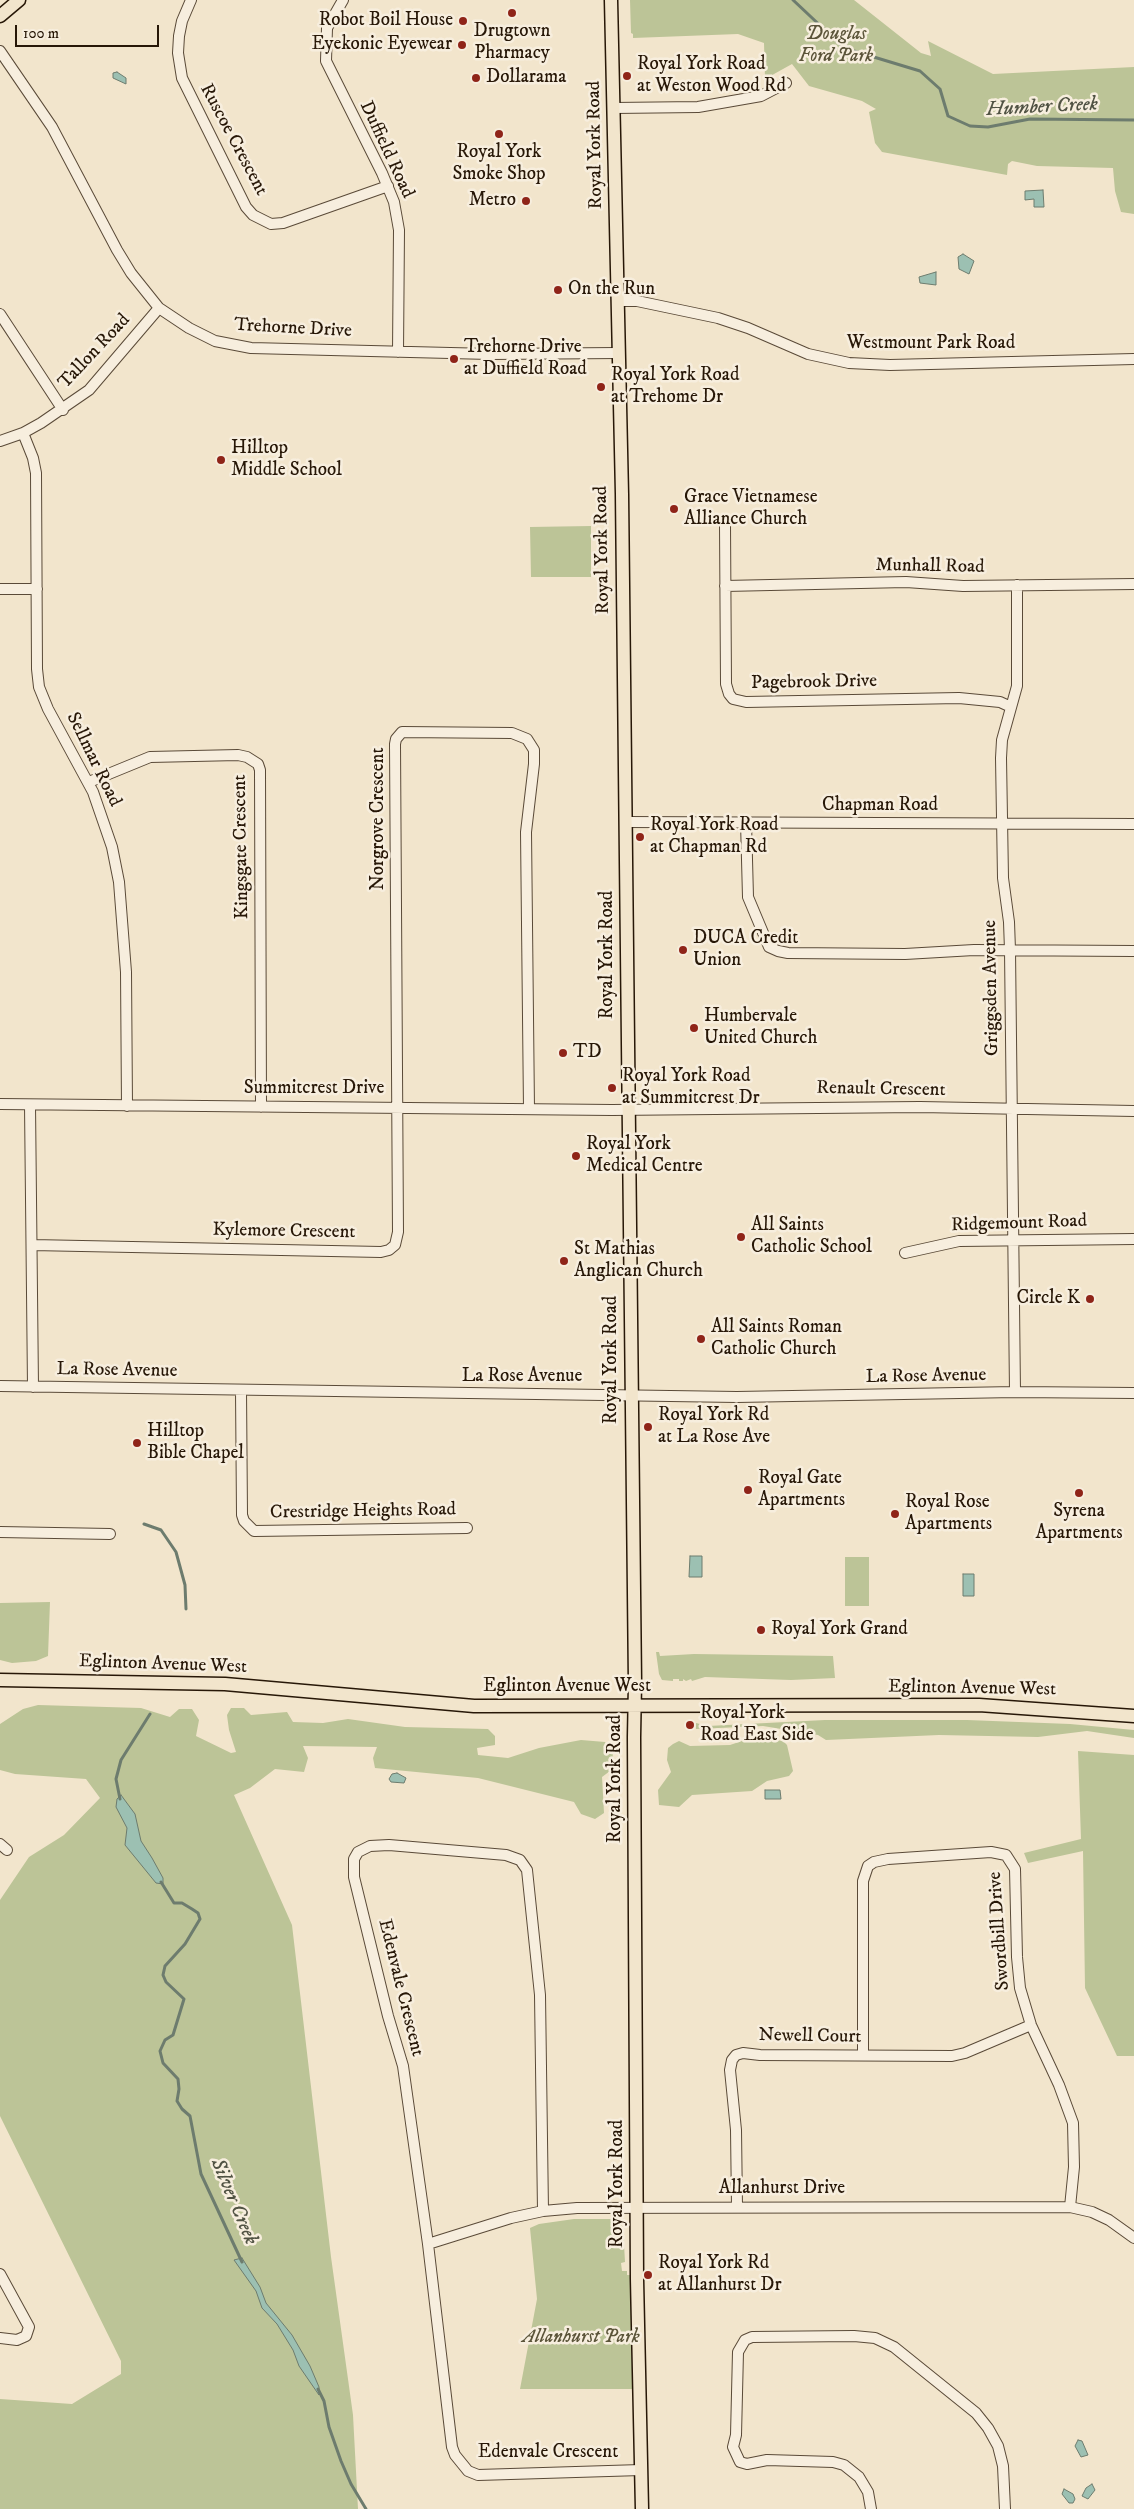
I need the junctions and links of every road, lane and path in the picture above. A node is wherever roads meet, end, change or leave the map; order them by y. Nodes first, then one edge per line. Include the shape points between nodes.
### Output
1 (19, 0) edge
2 (191, 0) edge
3 (343, 0) edge
4 (611, 0) edge
5 (0, 16) edge
6 (0, 51) edge
7 (786, 83) dead end
8 (614, 108) junction
9 (388, 186) junction
10 (618, 301) junction
11 (159, 308) junction
12 (0, 314) edge
13 (398, 352) junction
14 (618, 353) junction
15 (1134, 359) edge
16 (63, 410) junction
17 (23, 433) junction
18 (0, 441) edge
19 (725, 525) dead end
20 (1134, 584) edge
21 (1017, 585) junction
22 (726, 586) junction
23 (37, 588) junction
24 (0, 589) edge
25 (1012, 707) junction
26 (89, 782) junction
27 (626, 822) junction
28 (746, 822) junction
29 (1002, 822) junction
30 (1134, 824) edge
31 (1010, 950) junction
32 (1134, 951) edge
33 (0, 1104) edge
34 (30, 1105) junction
35 (127, 1106) junction
36 (261, 1106) junction
37 (397, 1107) junction
38 (529, 1109) junction
39 (628, 1109) junction
40 (1011, 1110) junction
41 (1134, 1111) edge
42 (1013, 1239) junction
43 (1134, 1239) edge
44 (32, 1245) junction
45 (905, 1253) dead end
46 (0, 1386) edge
47 (34, 1387) junction
48 (241, 1391) junction
49 (1015, 1392) junction
50 (1134, 1393) edge
51 (631, 1395) junction
52 (467, 1528) dead end
53 (0, 1532) edge
54 (110, 1534) dead end
55 (0, 1680) edge
56 (635, 1706) junction
57 (1134, 1716) edge
58 (1031, 2025) junction
59 (864, 2055) junction
60 (737, 2207) junction
61 (1070, 2207) junction
62 (637, 2208) junction
63 (542, 2211) junction
64 (1134, 2238) edge
65 (428, 2244) junction
66 (0, 2274) edge
67 (0, 2338) edge
68 (641, 2470) junction
69 (642, 2509) edge
70 (871, 2509) edge
71 (1005, 2509) edge

1 - 5 main road
2 - 9 street, Ruscoe Crescent via 179,36 182,78 246,207 253,215 271,224 283,223
3 - 9 street, Duffield Road via 328,28 326,61
4 - 8 main road, Royal York Road
6 - 11 street, Trehorne Drive via 48,120 124,263
7 - 8 street via 761,96 698,107
8 - 10 main road, Royal York Road
9 - 13 street, Duffield Road via 399,230
10 - 14 main road, Royal York Road
10 - 15 street, Westmount Park Road via 637,301 718,318 808,354 849,363 890,365
11 - 13 street, Trehorne Drive via 215,341 251,348
11 - 16 street, Tallon Road via 89,390
12 - 16 street
13 - 14 street, Trehorne Drive
14 - 27 main road, Royal York Road
16 - 17 street, Tallon Road
17 - 18 street, Tallon Road
17 - 23 street, Sellmar Road via 36,474
19 - 22 street, Pagebrook Drive
20 - 21 street, Munhall Road
21 - 22 street, Munhall Road via 906,582
21 - 25 street, Griggsden Avenue via 1017,686
22 - 25 street, Pagebrook Drive via 726,684 733,699 746,702 959,698 1000,702
23 - 24 street
23 - 26 street, Sellmar Road via 40,687 48,709
25 - 29 street, Griggsden Avenue via 1002,740
26 - 35 street, Sellmar Road via 112,847 123,914
26 - 36 street, Kingsgate Crescent via 150,757 238,756 253,759 258,764
27 - 28 street, Chapman Road
27 - 39 main road, Royal York Road
28 - 29 street, Chapman Road
28 - 31 street via 748,897 769,947 778,951 812,954
29 - 30 street, Chapman Road
29 - 31 street, Griggsden Avenue
31 - 32 street
31 - 40 street, Griggsden Avenue
33 - 34 street, Summitcrest Drive
34 - 35 street, Summitcrest Drive
34 - 44 street
35 - 36 street, Summitcrest Drive
36 - 37 street, Summitcrest Drive
37 - 38 street, Summitcrest Drive
37 - 38 street, Norgrove Crescent via 395,744 398,734 407,732 518,734 527,739 534,750 526,832
37 - 44 street, Kylemore Crescent via 398,1232 395,1246 389,1250
38 - 39 street, Summitcrest Drive
39 - 40 street, Renault Crescent
39 - 51 main road, Royal York Road
40 - 41 street, Renault Crescent
40 - 42 street, Griggsden Avenue
42 - 43 street, Ridgemount Road
42 - 45 street, Ridgemount Road via 959,1240
42 - 49 street, Griggsden Avenue
44 - 47 street
46 - 47 street, La Rose Avenue
47 - 48 street, La Rose Avenue
48 - 51 street, La Rose Avenue
48 - 52 street, Crestridge Heights Road via 242,1515 244,1522 254,1531
49 - 50 street, La Rose Avenue
49 - 51 street, La Rose Avenue via 813,1398
51 - 56 main road, Royal York Road
53 - 54 street
55 - 56 main road, Eglinton Avenue West via 225,1684 474,1706
56 - 57 main road, Eglinton Avenue West via 979,1704
56 - 62 main road, Royal York Road
58 - 59 street, Newell Court via 965,2054
58 - 59 street, Swordbill Drive via 1018,1978 1015,1869 1011,1859 991,1852 880,1860 868,1866 862,1881
58 - 61 street, Swordbill Drive via 1073,2123
59 - 60 street, Newell Court via 743,2053 732,2060
60 - 61 street, Allanhurst Drive
60 - 62 street, Allanhurst Drive
61 - 64 street, Allanhurst Drive via 1109,2220
62 - 63 street, Allanhurst Drive
62 - 68 main road, Royal York Road
63 - 65 street, Allanhurst Drive
63 - 65 street, Edenvale Crescent via 542,2019 527,1870 520,1860 506,1856 389,1844 370,1846 358,1852 354,1859 354,1877 403,2066
65 - 68 street, Edenvale Crescent via 452,2447 468,2471 478,2474
66 - 67 street via 29,2327 26,2336 17,2340
68 - 69 main road, Royal York Road
70 - 71 street via 864,2484 852,2471 839,2464 822,2460 740,2462 733,2447 738,2352 746,2340 752,2337 854,2336 876,2338 894,2347 976,2414 988,2428 1001,2455

